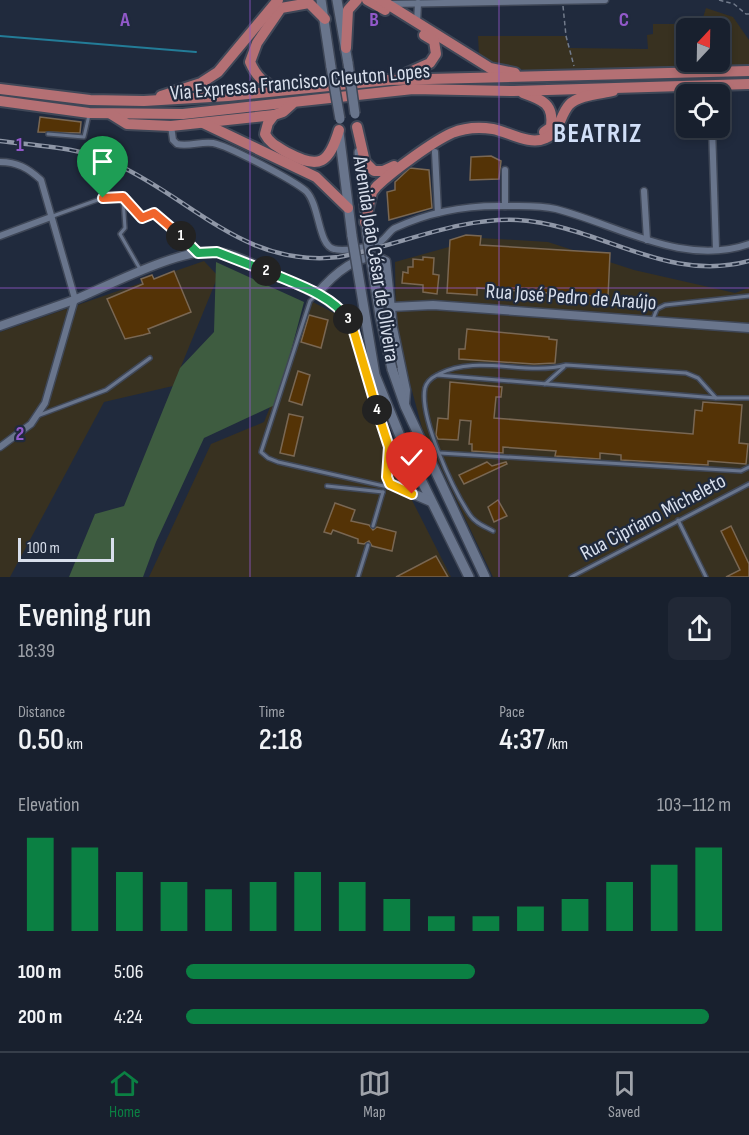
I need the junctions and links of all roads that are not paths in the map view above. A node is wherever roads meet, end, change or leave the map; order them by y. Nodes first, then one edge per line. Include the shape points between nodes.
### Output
1 (278, 0) edge
2 (321, 0) edge
3 (337, 0) edge
4 (357, 0) edge
5 (367, 0) edge
6 (605, 0) edge
7 (554, 1) edge
8 (384, 2) edge
9 (418, 3) junction
10 (325, 19) junction
11 (417, 24) junction
12 (346, 48) junction
13 (749, 71) edge
14 (536, 78) junction
15 (389, 80) junction
16 (749, 84) edge
17 (637, 86) junction
18 (730, 87) edge
19 (0, 88) edge
20 (676, 88) edge
21 (283, 91) junction
22 (514, 91) junction
23 (0, 101) edge
24 (144, 101) junction
25 (292, 104) junction
26 (89, 113) junction
27 (111, 114) junction
28 (274, 114) junction
29 (202, 123) junction
30 (339, 124) junction
31 (171, 126) junction
32 (357, 127) junction
33 (48, 134) dead end
34 (712, 138) edge
35 (435, 152) dead end
36 (0, 162) edge
37 (505, 171) dead end
38 (644, 191) dead end
39 (123, 197) junction
40 (505, 206) junction
41 (348, 208) junction
42 (438, 213) junction
43 (51, 217) junction
44 (365, 222) junction
45 (0, 236) edge
46 (647, 240) junction
47 (749, 244) edge
48 (716, 249) junction
49 (198, 253) junction
50 (140, 270) junction
51 (317, 294) junction
52 (749, 296) edge
53 (75, 299) junction
54 (391, 307) junction
55 (652, 321) junction
56 (0, 326) edge
57 (749, 328) edge
58 (150, 358) dead end
59 (566, 365) junction
60 (437, 375) junction
61 (545, 384) junction
62 (716, 398) junction
63 (749, 398) edge
64 (405, 406) junction
65 (36, 417) junction
66 (0, 447) edge
67 (440, 453) junction
68 (749, 467) edge
69 (417, 469) junction
70 (749, 484) edge
71 (327, 486) dead end
72 (393, 486) junction
73 (383, 492) junction
74 (430, 501) junction
75 (678, 520) junction
76 (373, 526) dead end
77 (492, 531) dead end
78 (368, 545) dead end
79 (358, 577) edge
80 (469, 577) edge
81 (485, 577) edge
82 (571, 577) edge
83 (706, 577) edge

1 - 24 highway via 218,72 201,84
2 - 10 main road, Avenida João César de Oliveira
3 - 12 main road, Avenida João César de Oliveira
4 - 12 highway via 348,10
5 - 15 highway via 434,41 436,48 430,63
6 - 7 street
7 - 9 street
8 - 9 street
8 - 11 highway
9 - 11 street
10 - 21 highway via 309,3 281,8 257,43 250,62 256,76
10 - 30 main road, Avenida João César de Oliveira, bridge
11 - 14 highway via 490,68
12 - 32 main road, Avenida João César de Oliveira, bridge
13 - 14 highway, Via Expressa Francisco Cleuton Lopes
14 - 15 highway, Via Expressa Francisco Cleuton Lopes
15 - 21 highway, Via Expressa Francisco Cleuton Lopes
16 - 18 highway, Via Expressa Francisco Cleuton Lopes
17 - 20 highway, Via Expressa Francisco Cleuton Lopes
17 - 22 highway, Via Expressa Francisco Cleuton Lopes
17 - 44 highway via 577,99 547,138 538,140 492,129 471,128 452,133 377,186
19 - 24 highway, Via Expressa Francisco Cleuton Lopes via 90,100
21 - 24 highway, Via Expressa Francisco Cleuton Lopes
22 - 25 highway, Via Expressa Francisco Cleuton Lopes via 412,89
22 - 32 highway via 544,100 550,106 551,127 540,135 467,122 449,128 383,171 374,171 365,162
23 - 26 highway, Via Expressa Francisco Cleuton Lopes
25 - 27 highway, Via Expressa Francisco Cleuton Lopes via 207,113
25 - 28 highway
26 - 27 highway, Via Expressa Francisco Cleuton Lopes
26 - 33 lane via 84,137
27 - 31 highway via 127,124
28 - 29 highway
28 - 30 highway via 266,129 269,142 304,161 318,162 330,155
29 - 31 highway
29 - 41 highway via 316,177
30 - 41 main road, Avenida João César de Oliveira
31 - 42 street via 177,144 218,145 296,183 314,201 324,243 330,249 378,243 393,229
32 - 44 main road, Avenida João César de Oliveira
34 - 48 street
35 - 42 street
36 - 43 street via 13,162 29,169 41,180
37 - 40 street
38 - 46 street
39 - 43 lane via 103,198
39 - 49 lane via 142,218 154,213
39 - 50 lane via 125,229 120,234
40 - 42 street
40 - 46 street via 553,208
41 - 69 main road, Avenida João César de Oliveira, bridge via 375,375
43 - 45 street
43 - 53 street
44 - 64 main road, Avenida João César de Oliveira, bridge via 392,369
46 - 48 street via 683,249
47 - 48 street
49 - 50 street
49 - 51 street via 217,252 239,258
50 - 53 street
51 - 54 street via 343,267 379,258 388,267
51 - 72 street via 343,311 352,325 389,447 387,477
51 - 72 lane via 310,301 261,452 278,462
52 - 55 lane via 665,305 657,309
53 - 56 street
53 - 65 street via 45,402
54 - 55 street, Rua José Pedro de Araújo via 433,305
54 - 64 street via 406,390
55 - 57 street, Rua José Pedro de Araújo
58 - 65 lane via 106,390
59 - 60 lane via 549,369 455,365
59 - 61 lane
59 - 62 lane via 686,373 698,378
60 - 61 lane
60 - 67 lane via 425,388 425,407
61 - 62 lane
62 - 63 lane
64 - 81 main road, Avenida João César de Oliveira
65 - 66 street
67 - 68 lane via 741,471
67 - 77 lane via 469,514
69 - 72 street via 409,484
69 - 74 main road, Avenida João César de Oliveira
70 - 75 lane, Rua Cipriano Micheleto
71 - 73 lane
72 - 73 lane
72 - 74 main road
73 - 76 lane
74 - 80 main road, Avenida João César de Oliveira
75 - 82 lane, Rua Cipriano Micheleto
75 - 83 lane
78 - 79 lane

